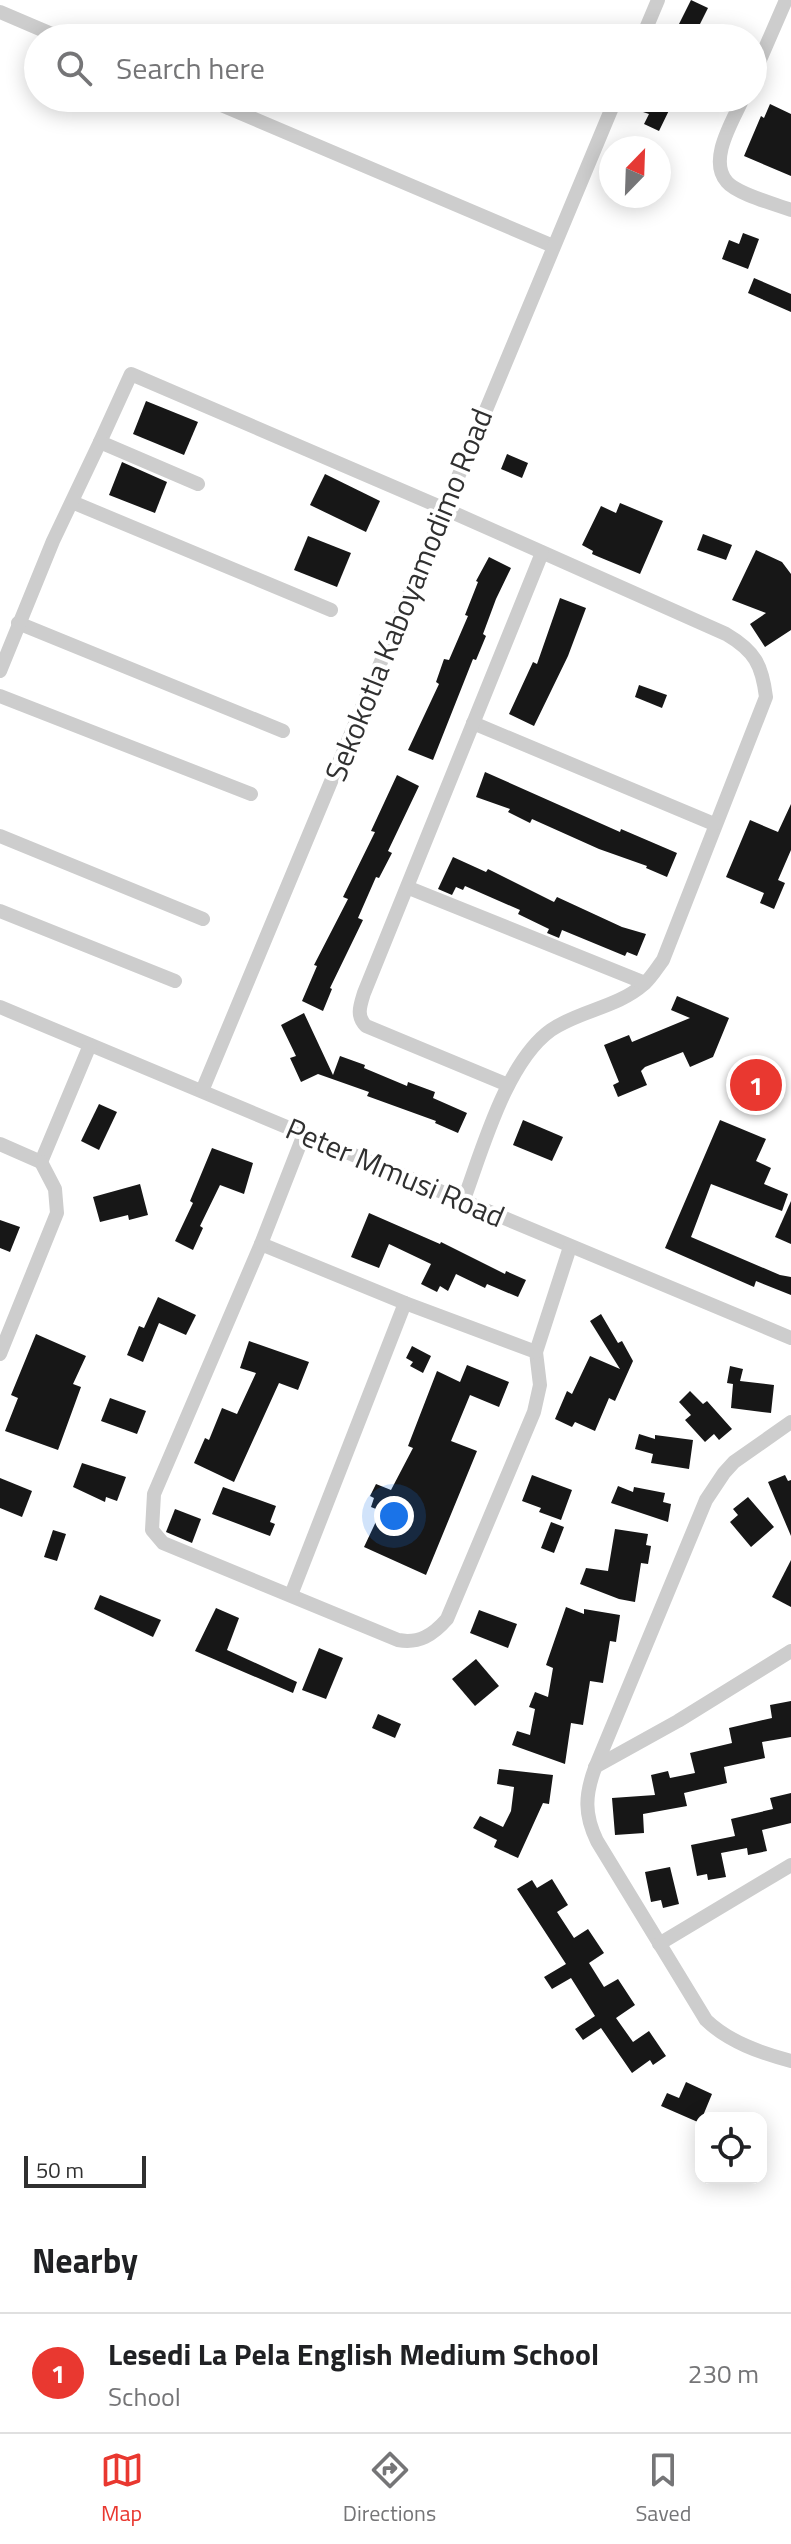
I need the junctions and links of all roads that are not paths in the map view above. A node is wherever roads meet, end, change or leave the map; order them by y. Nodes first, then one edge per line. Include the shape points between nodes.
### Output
1 (655, 1) edge
2 (787, 5) edge
3 (0, 12) edge
4 (28, 24) edge
5 (647, 24) edge
6 (767, 47) edge
7 (238, 112) edge
8 (610, 112) edge
9 (737, 112) edge
10 (791, 210) edge
11 (553, 246) junction
12 (100, 442) junction
13 (198, 484) dead end
14 (72, 502) junction
15 (445, 509) junction
16 (542, 553) junction
17 (331, 610) dead end
18 (18, 623) junction
19 (0, 671) edge
20 (0, 696) edge
21 (473, 723) junction
22 (283, 731) dead end
23 (251, 794) dead end
24 (714, 824) junction
25 (0, 836) edge
26 (409, 888) junction
27 (0, 911) edge
28 (203, 919) dead end
29 (175, 981) dead end
30 (645, 983) junction
31 (0, 1007) edge
32 (90, 1045) junction
33 (508, 1085) junction
34 (202, 1091) junction
35 (304, 1134) junction
36 (0, 1144) edge
37 (41, 1162) junction
38 (463, 1202) junction
39 (261, 1244) junction
40 (570, 1247) junction
41 (405, 1303) junction
42 (791, 1338) edge
43 (536, 1352) junction
44 (0, 1354) edge
45 (791, 1422) edge
46 (291, 1595) junction
47 (791, 1651) edge
48 (595, 1768) junction
49 (791, 1865) edge
50 (659, 1944) junction
51 (791, 2061) edge

1 - 5 street
2 - 6 street
3 - 4 street
7 - 11 street
8 - 11 street, Sekokotla Kaboyamodimo Road
9 - 10 street via 722,149 722,175 735,188
11 - 15 street, Sekokotla Kaboyamodimo Road
12 - 13 street
12 - 14 street
12 - 15 street via 131,374
14 - 17 street
14 - 18 street
15 - 16 street
15 - 34 street, Sekokotla Kaboyamodimo Road
16 - 21 street
16 - 24 street via 726,634 757,661 766,697
18 - 19 street
18 - 22 street
20 - 23 street
21 - 24 street
21 - 26 street
24 - 30 street via 663,960
25 - 28 street
26 - 30 street
26 - 33 street via 364,993 360,1020
27 - 29 street
30 - 33 street via 621,1000 549,1031 532,1046
31 - 32 street, Peter Mmusi Road
32 - 34 street, Peter Mmusi Road
32 - 37 street
33 - 38 street
34 - 35 street, Peter Mmusi Road
35 - 38 street, Peter Mmusi Road
35 - 39 street
36 - 37 street
37 - 44 street via 55,1189 57,1213
38 - 40 street, Peter Mmusi Road
39 - 41 street
39 - 46 street via 154,1494 152,1530 163,1543
40 - 42 street, Peter Mmusi Road
40 - 43 street
41 - 43 street
41 - 46 street
43 - 46 street via 540,1385 528,1428 447,1619 435,1632 420,1640 398,1640
45 - 48 street via 734,1462 706,1500
47 - 48 street
48 - 50 street via 588,1786 588,1822
49 - 50 street
50 - 51 street via 694,2004 717,2031

